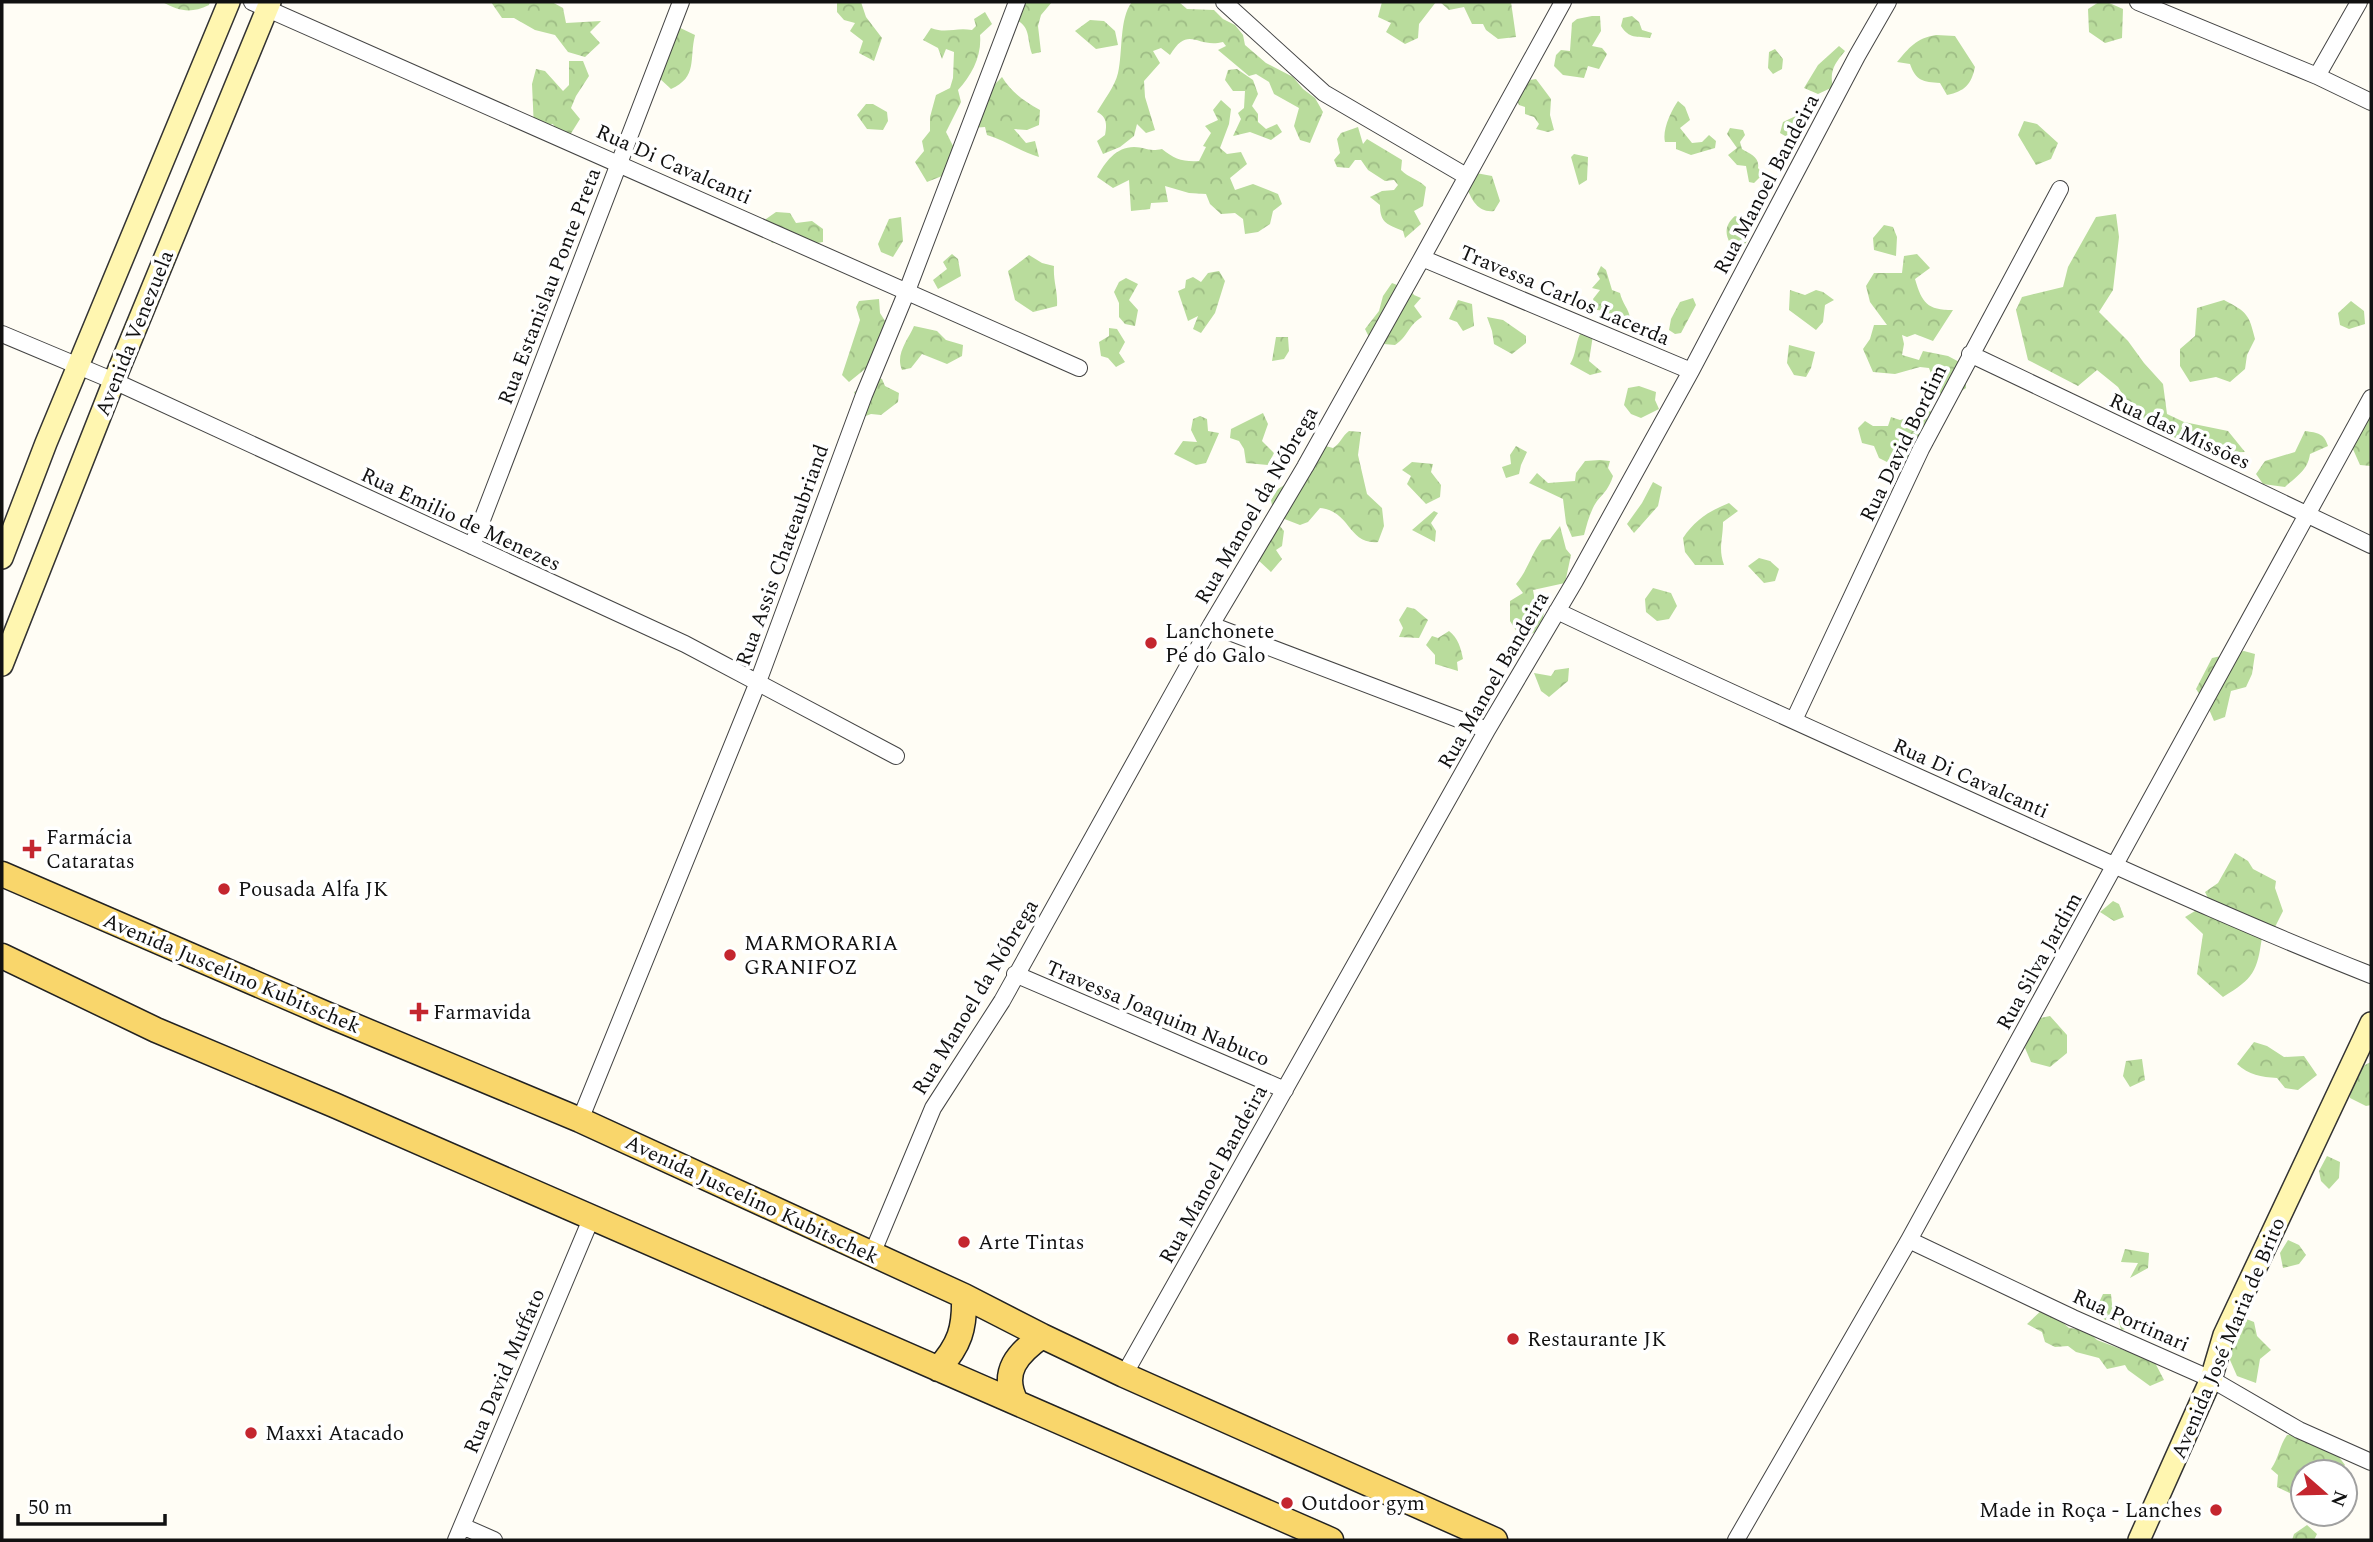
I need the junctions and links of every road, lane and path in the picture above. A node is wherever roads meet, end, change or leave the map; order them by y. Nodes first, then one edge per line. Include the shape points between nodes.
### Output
1 (229, 2) edge
2 (681, 2) edge
3 (1017, 2) edge
4 (1224, 2) edge
5 (1563, 2) edge
6 (1888, 2) edge
7 (2138, 2) edge
8 (2359, 2) edge
9 (263, 4) edge
10 (2317, 76) junction
11 (2371, 102) edge
12 (619, 162) junction
13 (1466, 176) junction
14 (2060, 189) dead end
15 (1423, 258) junction
16 (907, 291) junction
17 (2, 334) edge
18 (1970, 354) junction
19 (77, 366) junction
20 (1079, 368) dead end
21 (1691, 371) junction
22 (114, 381) junction
23 (2371, 398) edge
24 (2306, 514) junction
25 (2371, 545) edge
26 (471, 546) junction
27 (2, 558) edge
28 (1557, 611) junction
29 (1210, 625) junction
30 (2, 665) edge
31 (758, 682) junction
32 (1794, 720) junction
33 (1487, 730) junction
34 (896, 756) dead end
35 (2116, 866) junction
36 (2, 874) edge
37 (2, 956) edge
38 (1015, 974) junction
39 (2371, 975) edge
40 (2371, 1023) edge
41 (1285, 1090) junction
42 (580, 1120) junction
43 (592, 1219) junction
44 (1909, 1240) junction
45 (873, 1254) junction
46 (964, 1296) junction
47 (1042, 1336) junction
48 (938, 1369) junction
49 (1124, 1374) junction
50 (2211, 1379) junction
51 (1016, 1402) junction
52 (2371, 1462) edge
53 (459, 1533) edge
54 (494, 1540) edge
55 (1331, 1540) edge
56 (1495, 1540) edge
57 (1736, 1540) edge
58 (2140, 1540) edge

1 - 19 main road, Avenida Venezuela
2 - 12 street, Rua Estanislau Ponte Preta
3 - 16 street, Rua Assis Chateaubriand
4 - 13 street via 1324,93
5 - 13 street, Rua Manoel da Nóbrega
6 - 21 street, Rua Manoel Bandeira
7 - 10 street
8 - 10 street
9 - 12 street, Rua Di Cavalcanti
9 - 22 main road, Avenida Venezuela
10 - 11 street
12 - 16 street, Rua Di Cavalcanti
12 - 26 street, Rua Estanislau Ponte Preta
13 - 15 street, Rua Manoel da Nóbrega
14 - 18 street, Rua David Bordim
15 - 21 street, Travessa Carlos Lacerda
15 - 29 street, Rua Manoel da Nóbrega
16 - 20 street, Rua Di Cavalcanti
16 - 31 street, Rua Assis Chateaubriand
17 - 19 street, Rua Emilio de Menezes
18 - 24 street, Rua das Missões
18 - 32 street, Rua David Bordim
19 - 22 street, Rua Emilio de Menezes
19 - 27 main road, Avenida Venezuela
21 - 28 street, Rua Manoel Bandeira
22 - 26 street, Rua Emilio de Menezes
22 - 30 main road, Avenida Venezuela
23 - 24 street, Rua Silva Jardim
24 - 25 street, Rua das Missões
24 - 35 street, Rua Silva Jardim
26 - 31 street, Rua Emilio de Menezes
28 - 32 street, Rua Di Cavalcanti
28 - 33 street, Rua Manoel Bandeira
29 - 33 street
29 - 38 street, Rua Manoel da Nóbrega
31 - 34 street, Rua Emilio de Menezes
31 - 42 street, Rua Assis Chateaubriand
32 - 35 street, Rua Di Cavalcanti
33 - 41 street, Rua Manoel Bandeira
35 - 39 street, Rua Di Cavalcanti
35 - 44 street, Rua Silva Jardim
36 - 42 main road, Avenida Juscelino Kubitschek
37 - 43 main road via 156,1030
38 - 41 street, Travessa Joaquim Nabuco
38 - 45 street, Rua Manoel da Nóbrega via 933,1108
40 - 50 main road, Avenida José Maria de Brito via 2224,1335
41 - 49 street, Rua Manoel Bandeira
42 - 45 main road, Avenida Juscelino Kubitschek
43 - 48 main road
43 - 53 street, Rua David Muffato
44 - 50 street, Rua Portinari
44 - 57 street, Rua Silva Jardim
45 - 46 main road, Avenida Juscelino Kubitschek
46 - 47 main road, Avenida Juscelino Kubitschek
46 - 48 main road via 965,1320 959,1338
47 - 49 main road, Avenida Juscelino Kubitschek
47 - 51 main road via 1021,1350 1013,1366 1011,1391
48 - 51 main road
49 - 56 main road, Avenida Juscelino Kubitschek
50 - 52 street, Rua Portinari via 2299,1430
50 - 58 main road, Avenida José Maria de Brito
51 - 55 main road
53 - 54 street

